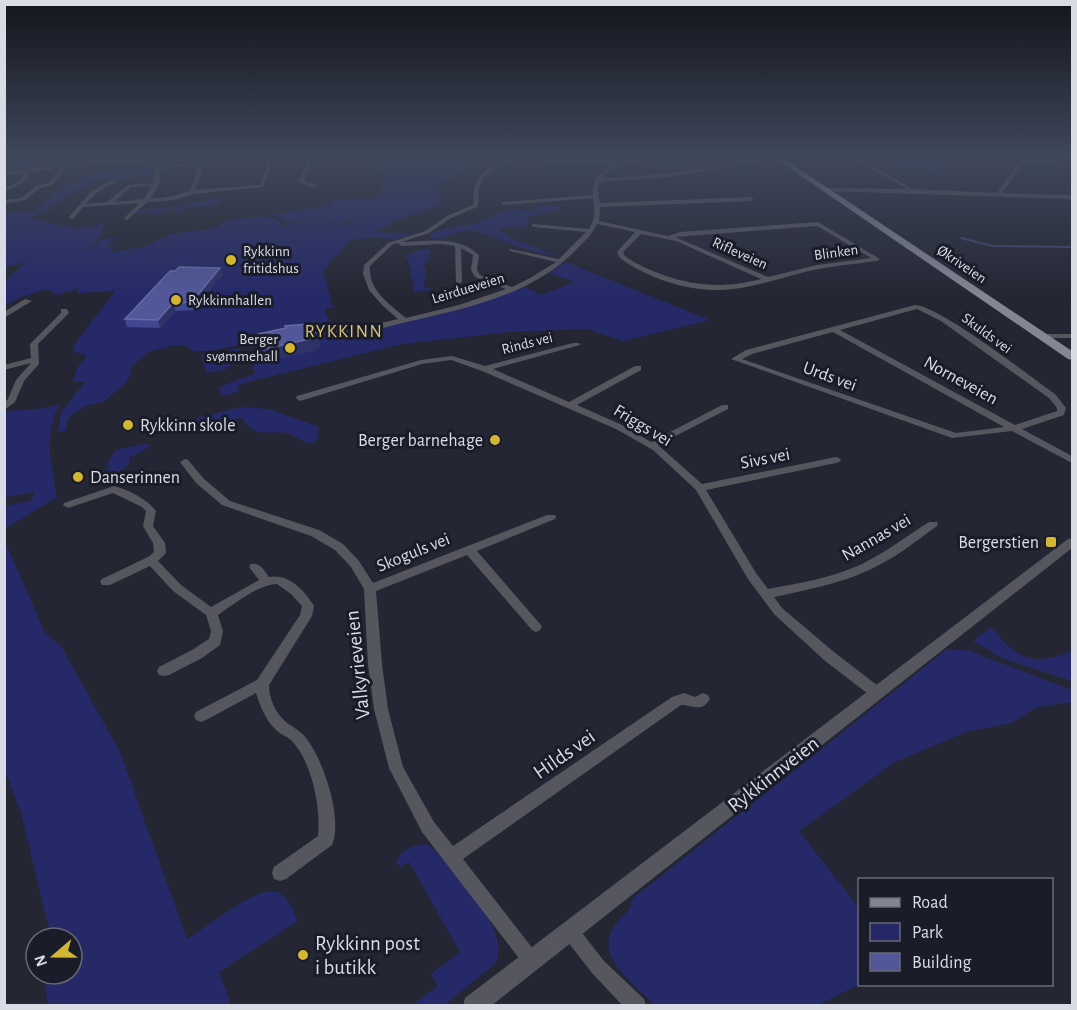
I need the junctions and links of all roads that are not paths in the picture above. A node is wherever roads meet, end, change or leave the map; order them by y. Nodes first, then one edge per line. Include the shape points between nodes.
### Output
1 (84, 203) edge
2 (107, 203) edge
3 (141, 203) edge
4 (475, 203) edge
5 (655, 203) edge
6 (846, 203) edge
7 (598, 205) joint
8 (81, 206) junction
9 (71, 218) dead end
10 (127, 218) dead end
11 (596, 222) junction
12 (534, 225) dead end
13 (590, 231) junction
14 (640, 231) junction
15 (670, 237) junction
16 (390, 244) junction
17 (458, 245) junction
18 (512, 250) dead end
19 (561, 261) junction
20 (769, 280) junction
21 (459, 282) dead end
22 (512, 289) junction
23 (28, 301) dead end
24 (64, 311) dead end
25 (4, 316) edge
26 (404, 320) junction
27 (833, 330) junction
28 (337, 332) dead end
29 (1042, 336) junction
30 (1072, 336) edge
31 (576, 345) dead end
32 (1072, 356) edge
33 (35, 359) junction
34 (4, 368) edge
35 (638, 368) dead end
36 (484, 369) junction
37 (300, 398) dead end
38 (571, 405) junction
39 (4, 407) edge
40 (725, 407) dead end
41 (1014, 428) junction
42 (652, 445) junction
43 (837, 460) dead end
44 (1072, 460) edge
45 (185, 462) dead end
46 (700, 488) junction
47 (68, 505) dead end
48 (551, 517) dead end
49 (933, 524) dead end
50 (1072, 542) edge
51 (469, 549) junction
52 (152, 560) junction
53 (255, 567) dead end
54 (266, 580) junction
55 (105, 582) dead end
56 (370, 589) junction
57 (765, 594) junction
58 (211, 613) junction
59 (536, 627) dead end
60 (164, 671) dead end
61 (262, 684) junction
62 (877, 693) junction
63 (703, 699) dead end
64 (201, 716) dead end
65 (453, 856) junction
66 (280, 873) dead end
67 (570, 931) junction
68 (531, 960) junction
69 (472, 1005) edge
70 (637, 1005) edge

1 - 8 street
2 - 8 street
3 - 10 street
4 - 16 street via 427,232
5 - 7 street
6 - 29 main road, Økriveien
7 - 11 street, Leirdueveien
8 - 9 street
11 - 13 street, Leirdueveien
11 - 14 street, Rifleveien
12 - 13 street
13 - 19 street, Leirdueveien
14 - 15 street, Rifleveien
14 - 20 street, Blinken via 620,252 622,257 663,278 711,289 741,288
15 - 20 street, Rifleveien
15 - 20 street, Blinken via 818,224 877,259 809,269
16 - 17 street
16 - 26 street via 369,262 366,273 377,297
17 - 21 street
17 - 22 street via 475,252 477,276
18 - 19 street
19 - 22 street, Leirdueveien
22 - 26 street, Leirdueveien
23 - 25 street
24 - 33 street via 34,344
26 - 28 street, Leirdueveien
27 - 41 street, Norneveien
27 - 41 street, Skulds vei via 918,307 935,313 1052,396 1062,408 1054,416
27 - 41 street, Urds vei via 735,359 955,436
29 - 30 street
29 - 32 main road, Økriveien
31 - 36 street, Rinds vei
33 - 34 street
33 - 39 street
35 - 38 street
36 - 37 street, Friggs vei via 452,358 433,360
36 - 38 street, Friggs vei
38 - 42 street, Friggs vei
40 - 42 street
41 - 44 street, Norneveien
42 - 46 street, Friggs vei
43 - 46 street, Sivs vei
45 - 56 street, Valkyrieveien via 226,503 315,533 339,547
46 - 57 street, Friggs vei
47 - 52 street via 114,489 146,505 151,511 148,526 159,543 160,553
48 - 51 street, Skoguls vei
49 - 57 street, Nannas vei via 855,572
50 - 62 street, Rykkinnveien
51 - 56 street, Skoguls vei
51 - 59 street, Skoguls vei
52 - 55 street
52 - 58 street via 177,588
53 - 54 street
54 - 58 street
54 - 61 street via 279,580 308,606 306,616
56 - 65 street, Valkyrieveien via 381,709 396,768 424,819
57 - 62 street, Friggs vei via 802,633
58 - 60 street via 217,631 214,642
61 - 64 street
61 - 66 street via 270,711 280,725 296,736 310,758 329,826 326,840
62 - 67 street, Rykkinnveien
63 - 65 street, Hilds vei via 697,703 677,701
65 - 68 street, Valkyrieveien
67 - 68 street, Rykkinnveien
67 - 70 street via 597,967
68 - 69 street, Rykkinnveien

